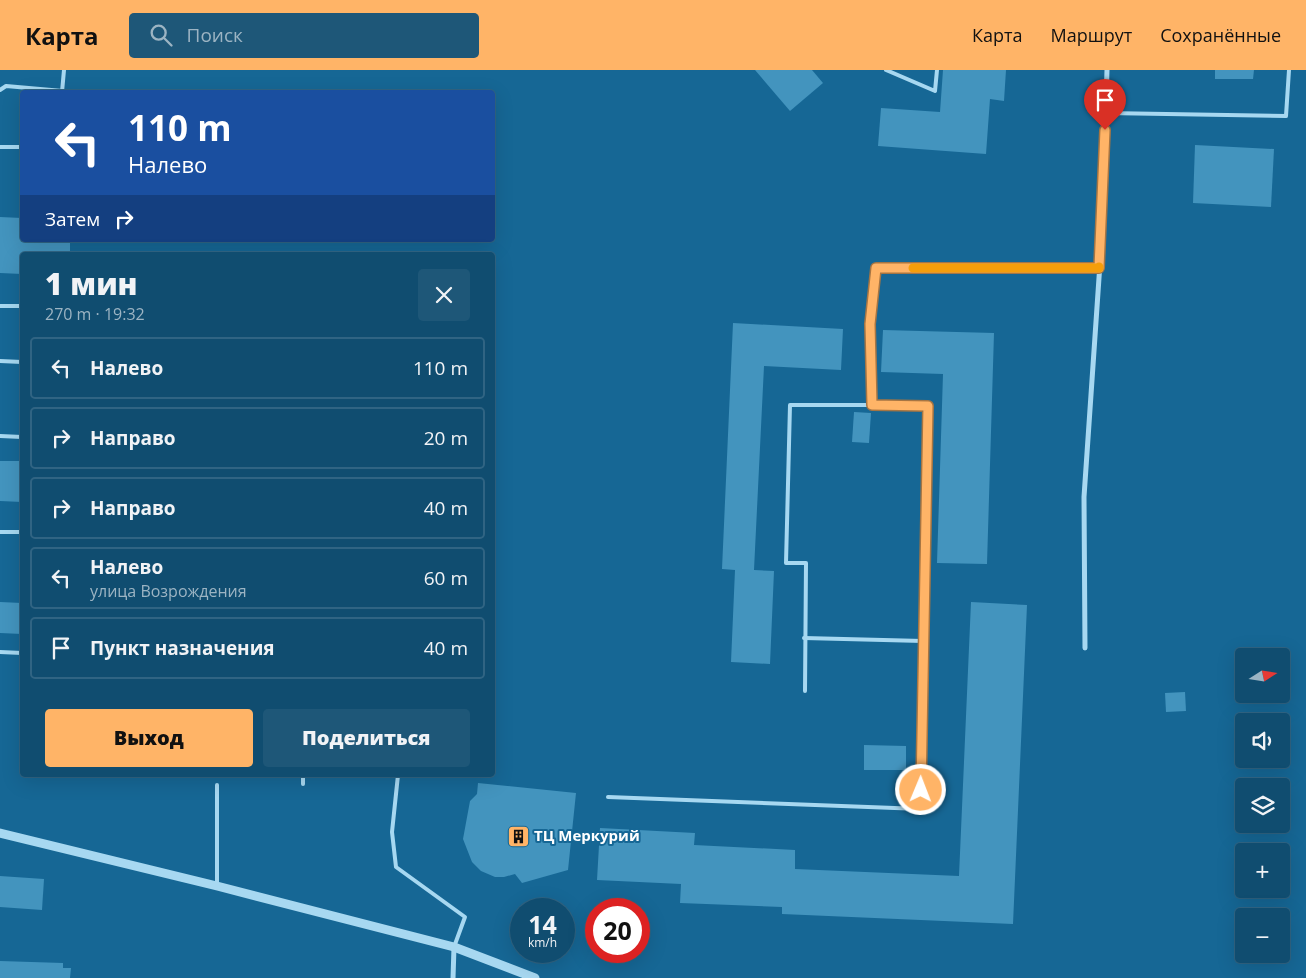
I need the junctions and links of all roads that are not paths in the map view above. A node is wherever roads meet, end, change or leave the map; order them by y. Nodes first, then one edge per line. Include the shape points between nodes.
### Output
1 (64, 70) edge
2 (886, 70) edge
3 (937, 70) edge
4 (1107, 70) edge
5 (1289, 70) edge
6 (0, 90) edge
7 (44, 90) edge
8 (63, 90) edge
9 (1106, 113) junction
10 (0, 147) edge
11 (20, 147) edge
12 (1099, 268) junction
13 (0, 306) edge
14 (20, 306) edge
15 (0, 361) edge
16 (20, 362) edge
17 (872, 405) junction
18 (0, 436) edge
19 (20, 437) edge
20 (0, 532) edge
21 (20, 532) edge
22 (804, 638) junction
23 (923, 641) junction
24 (1085, 648) dead end
25 (0, 652) edge
26 (20, 653) edge
27 (805, 691) dead end
28 (303, 777) edge
29 (398, 777) edge
30 (217, 784) dead end
31 (303, 784) dead end
32 (608, 797) dead end
33 (0, 833) edge
34 (217, 886) junction
35 (454, 948) junction
36 (452, 978) edge
37 (535, 978) edge

1 - 8 lane
2 - 3 lane via 935,91
4 - 9 street
5 - 9 lane via 1286,116
6 - 7 lane via 6,86
9 - 12 street
10 - 11 lane
12 - 17 lane via 876,268 870,324
12 - 24 street via 1084,497
13 - 14 lane
15 - 16 lane
17 - 22 lane via 790,405 786,563 806,563
17 - 23 lane via 928,406
18 - 19 lane
20 - 21 lane
22 - 23 lane
22 - 27 lane
23 - 32 lane via 921,809
25 - 26 lane
28 - 31 lane
29 - 35 lane via 392,832 396,867 465,917
30 - 34 lane
33 - 34 street
34 - 35 street
35 - 36 street
35 - 37 street

